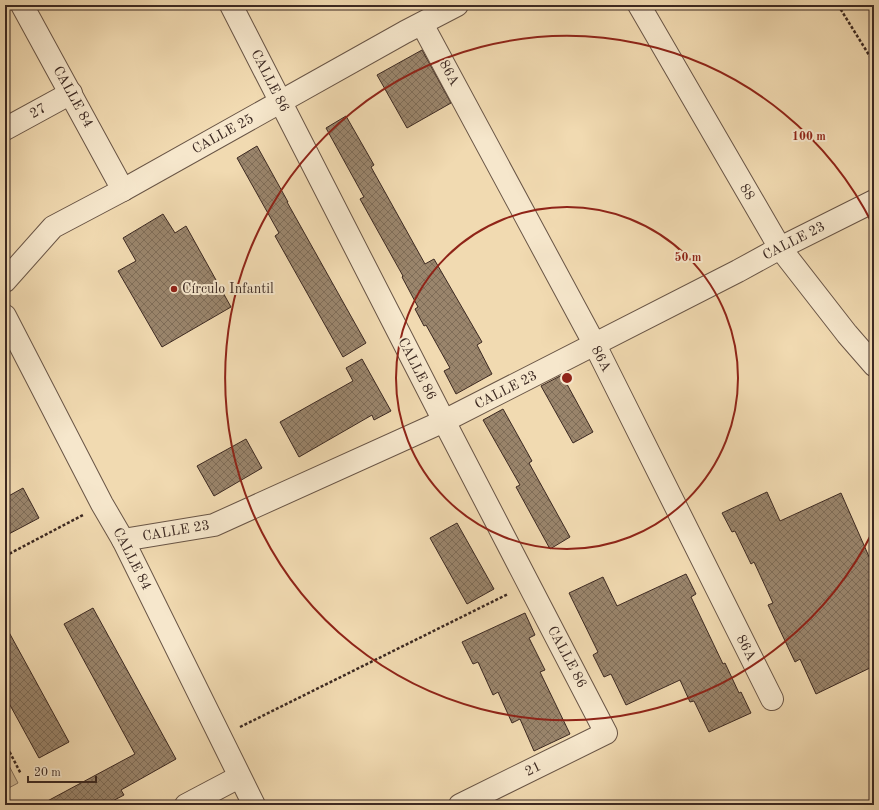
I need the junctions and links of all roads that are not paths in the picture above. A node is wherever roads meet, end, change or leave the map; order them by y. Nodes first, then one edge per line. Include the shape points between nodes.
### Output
1 (22, 5) edge
2 (231, 5) edge
3 (457, 5) edge
4 (639, 5) edge
5 (422, 24) junction
6 (71, 93) junction
7 (280, 102) junction
8 (5, 129) edge
9 (123, 190) junction
10 (874, 201) edge
11 (780, 248) junction
12 (5, 281) edge
13 (5, 316) edge
14 (594, 345) junction
15 (874, 365) edge
16 (444, 421) junction
17 (123, 540) junction
18 (772, 698) dead end
19 (606, 732) joint
20 (239, 777) junction
21 (186, 805) edge
22 (254, 805) edge
23 (460, 805) edge

1 - 6 street, CALLE 84
2 - 7 street, CALLE 86
3 - 5 street, CALLE 25
4 - 11 street, 88
5 - 7 street, CALLE 25
5 - 14 street, 86A
6 - 8 street, 27
6 - 9 street, CALLE 84
7 - 9 street, CALLE 25
7 - 16 street, CALLE 86
9 - 12 street, CALLE 25 via 53,227
10 - 11 street, CALLE 23
11 - 14 street, CALLE 23
11 - 15 street, 88
13 - 17 street, CALLE 84
14 - 16 street, CALLE 23
14 - 18 street, 86A
16 - 17 street, CALLE 23 via 214,525
16 - 19 street, CALLE 86
17 - 20 street, CALLE 84
19 - 23 street, 21
20 - 21 street
20 - 22 street, CALLE 84

